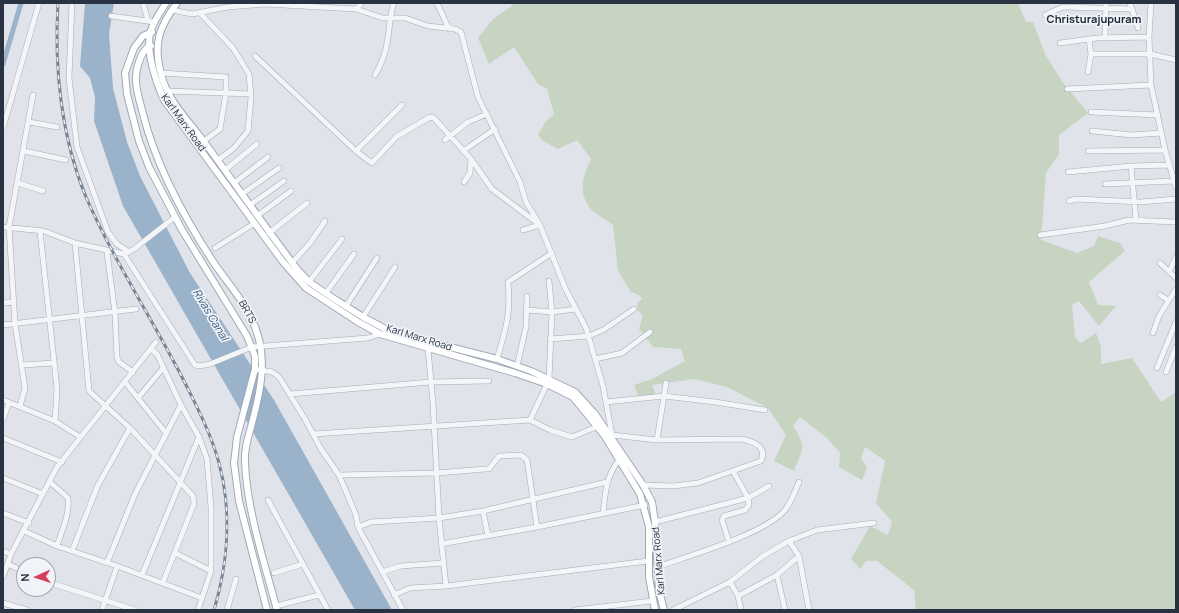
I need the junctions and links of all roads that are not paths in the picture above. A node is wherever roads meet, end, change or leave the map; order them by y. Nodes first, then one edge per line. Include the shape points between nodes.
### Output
1 (39, 3) edge
2 (72, 3) edge
3 (143, 3) edge
4 (166, 3) edge
5 (177, 3) edge
6 (362, 3) edge
7 (394, 3) edge
8 (437, 3) edge
9 (1130, 3) edge
10 (1152, 3) edge
11 (1063, 5) edge
12 (1106, 6) edge
13 (356, 9) junction
14 (1132, 9) junction
15 (172, 10) junction
16 (200, 13) junction
17 (1045, 15) dead end
18 (111, 16) dead end
19 (389, 17) junction
20 (151, 22) junction
21 (1138, 28) dead end
22 (449, 29) junction
23 (160, 30) junction
24 (151, 32) junction
25 (1105, 37) junction
26 (1149, 37) junction
27 (1089, 39) junction
28 (1060, 43) dead end
29 (150, 46) junction
30 (158, 47) junction
31 (1091, 54) junction
32 (1150, 54) junction
33 (255, 56) dead end
34 (1176, 60) edge
35 (1088, 72) dead end
36 (160, 73) junction
37 (375, 75) dead end
38 (1151, 85) junction
39 (1067, 89) dead end
40 (167, 91) junction
41 (226, 93) junction
42 (251, 94) junction
43 (33, 95) dead end
44 (402, 105) dead end
45 (1091, 112) dead end
46 (487, 114) junction
47 (1158, 114) junction
48 (29, 122) junction
49 (58, 127) dead end
50 (3, 128) edge
51 (494, 129) junction
52 (1092, 131) dead end
53 (1162, 133) junction
54 (451, 135) junction
55 (446, 140) dead end
56 (204, 141) junction
57 (257, 144) dead end
58 (1165, 150) junction
59 (24, 151) junction
60 (356, 151) junction
61 (464, 151) junction
62 (1088, 151) dead end
63 (268, 157) dead end
64 (470, 159) junction
65 (66, 160) dead end
66 (218, 160) junction
67 (1169, 165) junction
68 (1130, 166) junction
69 (279, 168) dead end
70 (225, 170) junction
71 (1068, 172) dead end
72 (284, 181) dead end
73 (1174, 181) junction
74 (464, 182) dead end
75 (1132, 182) junction
76 (18, 183) junction
77 (234, 183) junction
78 (1105, 184) dead end
79 (1176, 187) edge
80 (43, 191) dead end
81 (291, 191) dead end
82 (242, 194) junction
83 (1176, 199) edge
84 (1069, 201) dead end
85 (1135, 202) junction
86 (307, 203) dead end
87 (250, 205) junction
88 (257, 216) junction
89 (175, 217) junction
90 (1136, 220) junction
91 (325, 221) dead end
92 (1176, 222) edge
93 (255, 223) junction
94 (540, 225) junction
95 (6, 227) edge
96 (523, 230) dead end
97 (40, 231) junction
98 (269, 233) junction
99 (1040, 235) dead end
100 (342, 239) dead end
101 (75, 243) junction
102 (215, 248) dead end
103 (107, 252) junction
104 (129, 252) junction
105 (552, 252) junction
106 (354, 254) dead end
107 (1176, 257) edge
108 (377, 258) dead end
109 (292, 263) junction
110 (1160, 263) dead end
111 (395, 267) dead end
112 (1169, 272) junction
113 (1176, 278) edge
114 (309, 282) junction
115 (549, 282) dead end
116 (1176, 289) edge
117 (326, 293) junction
118 (1160, 295) dead end
119 (527, 296) dead end
120 (1168, 300) junction
121 (14, 302) junction
122 (3, 303) edge
123 (346, 306) junction
124 (576, 309) junction
125 (634, 309) dead end
126 (136, 310) dead end
127 (526, 310) junction
128 (552, 312) junction
129 (115, 313) junction
130 (81, 317) junction
131 (362, 317) junction
132 (50, 320) junction
133 (1176, 322) edge
134 (15, 324) junction
135 (3, 325) edge
136 (650, 332) dead end
137 (1153, 333) dead end
138 (380, 334) junction
139 (589, 336) junction
140 (550, 339) junction
141 (156, 342) dead end
142 (260, 346) junction
143 (252, 347) junction
144 (1176, 347) edge
145 (151, 349) junction
146 (428, 349) junction
147 (497, 359) junction
148 (595, 359) junction
149 (54, 363) junction
150 (22, 365) junction
151 (517, 366) junction
152 (163, 368) junction
153 (1157, 368) dead end
154 (255, 369) junction
155 (262, 370) junction
156 (134, 372) junction
157 (1166, 372) dead end
158 (489, 381) dead end
159 (125, 382) junction
160 (431, 382) junction
161 (548, 382) junction
162 (666, 383) dead end
163 (290, 394) junction
164 (664, 396) junction
165 (138, 398) junction
166 (3, 400) edge
167 (9, 402) junction
168 (606, 402) junction
169 (181, 405) junction
170 (20, 406) junction
171 (104, 406) junction
172 (765, 410) dead end
173 (3, 419) edge
174 (530, 420) junction
175 (55, 421) junction
176 (434, 427) junction
177 (596, 427) junction
178 (130, 428) junction
179 (166, 433) junction
180 (313, 434) junction
181 (80, 436) junction
182 (199, 437) junction
183 (3, 438) edge
184 (612, 438) junction
185 (657, 440) junction
186 (612, 448) junction
187 (154, 456) junction
188 (619, 460) junction
189 (62, 462) junction
190 (733, 471) junction
191 (437, 473) junction
192 (340, 476) junction
193 (3, 478) edge
194 (50, 482) junction
195 (607, 482) junction
196 (799, 482) dead end
197 (180, 483) junction
198 (643, 485) junction
199 (769, 486) dead end
200 (43, 494) junction
201 (533, 498) junction
202 (748, 498) junction
203 (268, 500) dead end
204 (644, 506) junction
205 (483, 511) junction
206 (3, 513) edge
207 (603, 514) junction
208 (439, 518) junction
209 (656, 522) junction
210 (29, 523) junction
211 (874, 523) dead end
212 (358, 527) junction
213 (537, 528) junction
214 (24, 531) junction
215 (488, 536) junction
216 (789, 541) junction
217 (729, 542) junction
218 (441, 544) junction
219 (57, 546) junction
220 (3, 551) edge
221 (72, 551) junction
222 (175, 553) junction
223 (11, 554) junction
224 (799, 556) junction
225 (648, 561) junction
226 (106, 563) junction
227 (443, 563) junction
228 (8, 564) junction
229 (302, 564) junction
230 (117, 566) junction
231 (657, 567) junction
232 (16, 568) edge
233 (211, 571) junction
234 (382, 572) junction
235 (274, 573) dead end
236 (142, 575) junction
237 (777, 575) junction
238 (3, 577) edge
239 (236, 579) dead end
240 (163, 582) junction
241 (730, 582) junction
242 (56, 585) edge
243 (446, 586) junction
244 (319, 595) junction
245 (394, 595) junction
246 (738, 596) junction
247 (202, 598) junction
248 (105, 601) junction
249 (652, 601) junction
250 (3, 603) edge
251 (277, 608) edge
252 (27, 610) edge
253 (102, 610) edge
254 (135, 610) edge
255 (198, 610) edge
256 (227, 610) edge
257 (267, 610) edge
258 (328, 610) edge
259 (403, 610) edge
260 (575, 610) edge
261 (655, 610) edge
262 (664, 610) edge
263 (673, 610) edge
264 (741, 610) edge
265 (785, 610) edge
266 (809, 610) edge

1 - 50 street
2 - 104 street via 69,78 77,147 108,232 117,244
3 - 20 street
4 - 20 main road, Karl Marx Road
5 - 15 main road, Karl Marx Road
6 - 13 street
7 - 19 street
8 - 22 street
9 - 14 street
10 - 26 street
11 - 12 street
11 - 17 street
12 - 14 street
12 - 25 street
13 - 16 street via 265,4 228,7
13 - 19 street via 383,18
14 - 21 street
15 - 16 street via 185,14
15 - 23 main road, Karl Marx Road
16 - 42 street via 233,48 249,74
18 - 20 street
19 - 22 street via 405,18 428,26
19 - 37 street via 383,60
20 - 24 main road, Karl Marx Road
22 - 46 street via 461,32 478,97
23 - 24 main road, BRTS
23 - 30 main road, Karl Marx Road
24 - 29 main road, Karl Marx Road
24 - 89 main road, BRTS via 138,41 131,53 125,73 126,86 144,154
25 - 26 street
25 - 27 street
26 - 32 street
27 - 28 street
27 - 31 street
29 - 30 main road
29 - 93 main road, Karl Marx Road via 153,72 164,100
29 - 142 main road, BRTS via 140,58 136,79 154,150 198,238 249,314
30 - 36 main road, Karl Marx Road
31 - 32 street
31 - 35 street
32 - 34 street
32 - 38 street
33 - 60 street
36 - 40 main road, Karl Marx Road
36 - 41 street via 224,76 227,79
38 - 39 street
38 - 47 street
40 - 41 street
40 - 56 main road, Karl Marx Road
41 - 42 street
41 - 56 street via 220,129
42 - 66 street via 248,131
43 - 48 street
44 - 60 street
45 - 47 street
46 - 51 street
46 - 54 street via 468,122
47 - 53 street
48 - 49 street
48 - 59 street
51 - 61 street
51 - 94 street via 520,182 526,202
52 - 53 street via 1132,135
53 - 58 street
54 - 55 street
54 - 60 street via 430,117 396,138 374,163
54 - 61 street
56 - 66 main road, Karl Marx Road
57 - 70 street
58 - 62 street
58 - 67 street
59 - 65 street
59 - 76 street
61 - 64 street
63 - 77 street
64 - 74 street via 470,172
64 - 94 street via 492,189
66 - 70 main road, Karl Marx Road
67 - 68 street
67 - 73 street
68 - 71 street
68 - 75 street
69 - 82 street
70 - 77 main road, Karl Marx Road
72 - 87 street
73 - 75 street
73 - 79 street
75 - 78 street
75 - 85 street
76 - 80 street
76 - 95 street
77 - 82 main road, Karl Marx Road
81 - 88 street
82 - 87 main road, Karl Marx Road
83 - 85 street
84 - 85 street via 1076,199
85 - 90 street
86 - 98 street
87 - 88 main road, Karl Marx Road
88 - 98 main road, Karl Marx Road
89 - 104 street
89 - 143 main road, BRTS
90 - 92 street
90 - 99 street
91 - 109 street
93 - 102 street
93 - 138 main road, Karl Marx Road via 300,283
94 - 96 street
94 - 105 street
95 - 97 street
95 - 121 street
97 - 101 street
97 - 132 street
98 - 109 main road, Karl Marx Road
100 - 114 street
101 - 103 street
101 - 130 street
103 - 104 street
103 - 129 street
104 - 143 street via 195,365 210,364
105 - 124 street
105 - 147 street via 508,282 510,305 505,337
106 - 117 street
107 - 112 street
108 - 123 street
109 - 114 main road, Karl Marx Road
110 - 112 street
111 - 131 street
112 - 113 street
114 - 117 main road, Karl Marx Road
115 - 128 street
116 - 120 street
117 - 123 main road, Karl Marx Road
118 - 120 street
119 - 127 street
120 - 137 street
121 - 122 street
121 - 134 street
123 - 131 main road, Karl Marx Road
124 - 128 street
124 - 139 street
125 - 139 street via 603,330
126 - 129 street
127 - 128 street
127 - 151 street via 526,327
128 - 140 street
129 - 130 street
129 - 156 street via 117,357 119,362
130 - 132 street
130 - 171 street via 87,385 92,395
131 - 147 main road, Karl Marx Road via 391,332
132 - 134 street
132 - 149 street
133 - 153 street
134 - 135 street
134 - 150 street
136 - 148 street via 622,354
138 - 142 street via 368,338
138 - 146 main road, Karl Marx Road
139 - 140 street
139 - 148 street
140 - 161 street
141 - 145 street
142 - 143 street
142 - 155 main road, BRTS
143 - 154 main road, BRTS via 256,360
144 - 157 street
145 - 152 street via 157,354
145 - 156 street
146 - 160 street
146 - 161 main road, Karl Marx Road
147 - 151 main road, Karl Marx Road
148 - 168 street
149 - 150 street
149 - 175 street via 57,389
150 - 170 street via 25,388
151 - 161 main road, Karl Marx Road
152 - 165 street
152 - 169 street
154 - 155 street
154 - 257 main road, BRTS via 239,428 234,463 242,514
155 - 163 street via 279,377
155 - 251 main road, BRTS via 262,382 245,457 247,487
156 - 159 street
158 - 160 street
159 - 165 street
159 - 171 street
160 - 163 street
160 - 176 street
161 - 174 street
161 - 177 main road, Karl Marx Road via 573,397
161 - 184 main road, Karl Marx Road via 575,392
162 - 164 street
163 - 180 street
164 - 168 street
164 - 172 street
164 - 185 street
165 - 179 street
166 - 167 street
167 - 170 street
167 - 173 street
168 - 184 street
169 - 179 street
169 - 182 street
170 - 175 street
171 - 178 street
171 - 181 street
174 - 176 street
174 - 177 street via 572,437
175 - 181 street
176 - 180 street
176 - 191 street
177 - 186 main road, Karl Marx Road
178 - 187 street
178 - 221 street via 98,485
179 - 187 street
180 - 192 street
181 - 189 street
182 - 197 street
182 - 233 street via 207,459 211,507
183 - 189 street
184 - 185 street
184 - 186 street
184 - 198 main road, Karl Marx Road
185 - 190 street via 726,439 752,441 759,445 763,453 761,461
186 - 188 main road, Karl Marx Road
187 - 197 street
187 - 226 street
188 - 195 street via 611,470
188 - 204 main road, Karl Marx Road via 640,494
189 - 194 street
190 - 198 street via 698,483 673,486
190 - 202 street
191 - 192 street
191 - 201 street via 489,469 499,456 521,455 527,460
191 - 208 street
192 - 212 street via 356,515
193 - 200 street
194 - 200 street
194 - 219 street via 68,498 69,509
195 - 201 street
195 - 207 street
196 - 217 street via 785,510 765,525
197 - 222 street via 193,496 194,504
197 - 236 street
198 - 209 main road, Karl Marx Road via 652,502
199 - 202 street
200 - 210 street
201 - 205 street
201 - 213 street
202 - 209 street
202 - 217 street via 747,508 724,516 722,520
203 - 229 street
204 - 207 street
204 - 225 main road, Karl Marx Road via 649,527
205 - 208 street
205 - 215 street
206 - 210 street
207 - 213 street
208 - 212 street via 371,522
208 - 218 street
209 - 231 main road, Karl Marx Road
210 - 214 street
211 - 216 street via 817,530
212 - 234 street
213 - 215 street
214 - 219 street
214 - 223 street
215 - 218 street
216 - 224 street
216 - 241 street via 763,556
217 - 231 street
218 - 227 street
219 - 221 street
220 - 223 street
221 - 226 street
222 - 233 street
222 - 240 street
223 - 228 street
224 - 237 street
224 - 266 street
225 - 243 street
225 - 249 main road, Karl Marx Road
226 - 230 street
227 - 234 street via 401,566
227 - 243 street
228 - 232 street
228 - 238 street
229 - 235 street
229 - 244 street
230 - 236 street
230 - 248 street
231 - 262 main road, Karl Marx Road
233 - 247 street
234 - 245 street
236 - 240 street
237 - 246 street
237 - 265 street
239 - 256 street
240 - 247 street
241 - 246 street
241 - 263 street
242 - 248 street
243 - 245 street via 410,588
244 - 251 street
244 - 258 street
245 - 259 street
246 - 264 street
247 - 255 street
248 - 253 street
248 - 254 street
249 - 260 street
249 - 261 main road, Karl Marx Road
250 - 252 street

